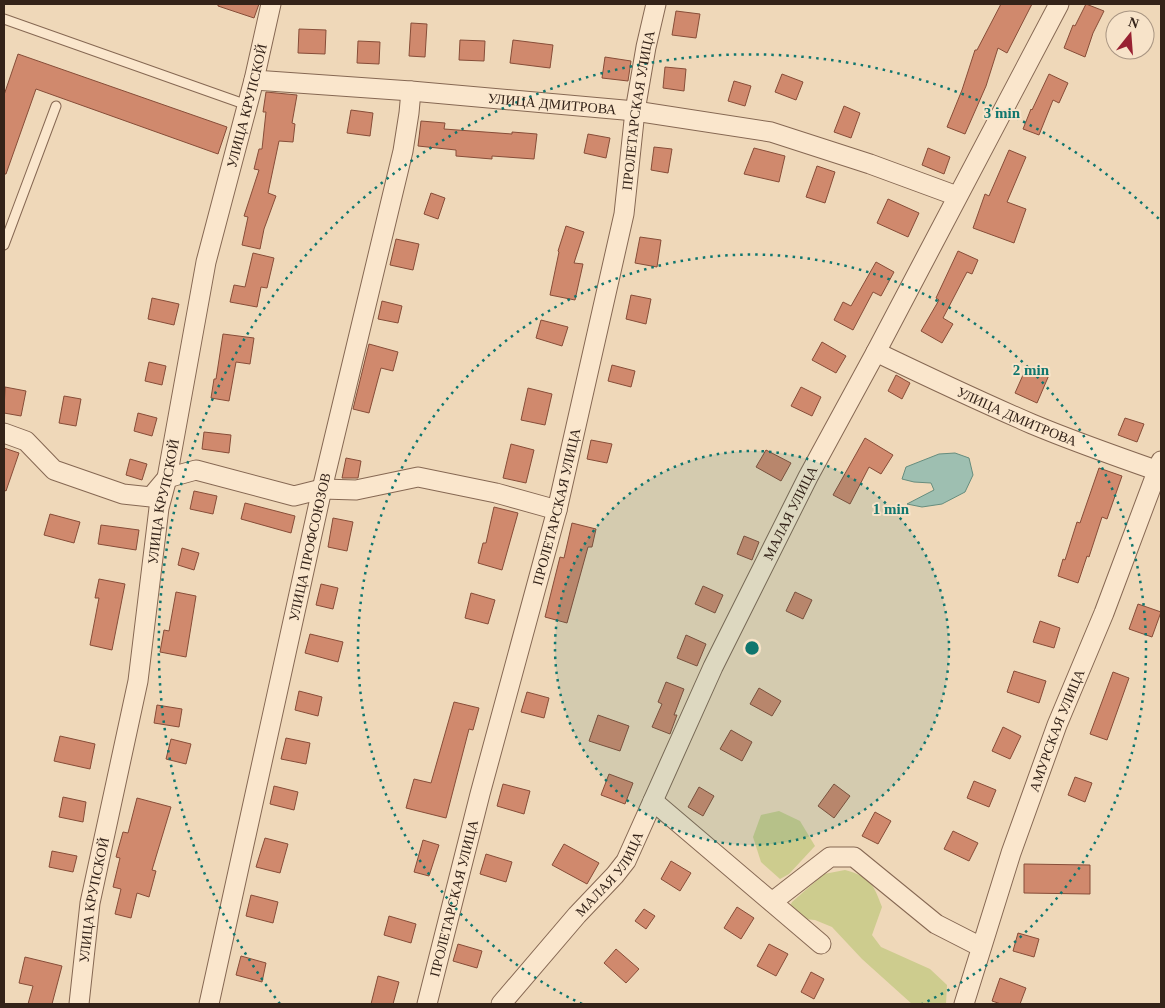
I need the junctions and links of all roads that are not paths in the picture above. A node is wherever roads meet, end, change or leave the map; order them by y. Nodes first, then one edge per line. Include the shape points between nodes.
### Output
1 (271, 4) edge
2 (656, 4) edge
3 (1058, 4) edge
4 (4, 19) edge
5 (254, 80) junction
6 (411, 91) junction
7 (247, 105) junction
8 (56, 106) dead end
9 (635, 111) junction
10 (957, 196) junction
11 (4, 245) edge
12 (876, 352) junction
13 (4, 433) edge
14 (1160, 468) edge
15 (167, 478) junction
16 (322, 489) junction
17 (557, 510) junction
18 (653, 801) junction
19 (772, 902) junction
20 (821, 944) dead end
21 (981, 947) junction
22 (78, 1004) edge
23 (209, 1004) edge
24 (428, 1004) edge
25 (500, 1004) edge
26 (964, 1004) edge

1 - 5 street, УЛИЦА КРУПСКОЙ
2 - 9 street, ПРОЛЕТАРСКАЯ УЛИЦА
3 - 10 street, МАЛАЯ УЛИЦА
4 - 7 lane
5 - 6 street, УЛИЦА ДМИТРОВА
5 - 7 street, УЛИЦА КРУПСКОЙ
6 - 9 street, УЛИЦА ДМИТРОВА
6 - 16 street, УЛИЦА ПРОФСОЮЗОВ via 403,152
7 - 15 street, УЛИЦА КРУПСКОЙ via 206,262
8 - 11 lane
9 - 10 street, УЛИЦА ДМИТРОВА via 771,132
9 - 17 street, ПРОЛЕТАРСКАЯ УЛИЦА via 624,214
10 - 12 street, МАЛАЯ УЛИЦА
12 - 14 street, УЛИЦА ДМИТРОВА via 1033,424 1103,452
12 - 18 street, МАЛАЯ УЛИЦА via 808,477 718,658
13 - 15 street via 26,441 54,470 123,494 151,497
14 - 21 street, АМУРСКАЯ УЛИЦА via 1057,725
15 - 16 street via 196,470 294,496
15 - 22 street, УЛИЦА КРУПСКОЙ via 159,508 138,681 90,903
16 - 17 street via 356,490 418,477
16 - 23 street, УЛИЦА ПРОФСОЮЗОВ
17 - 24 street, ПРОЛЕТАРСКАЯ УЛИЦА
18 - 19 street
18 - 25 street, МАЛАЯ УЛИЦА via 626,861
19 - 20 street
19 - 21 street via 830,857 854,857 936,924
21 - 26 street, АМУРСКАЯ УЛИЦА

